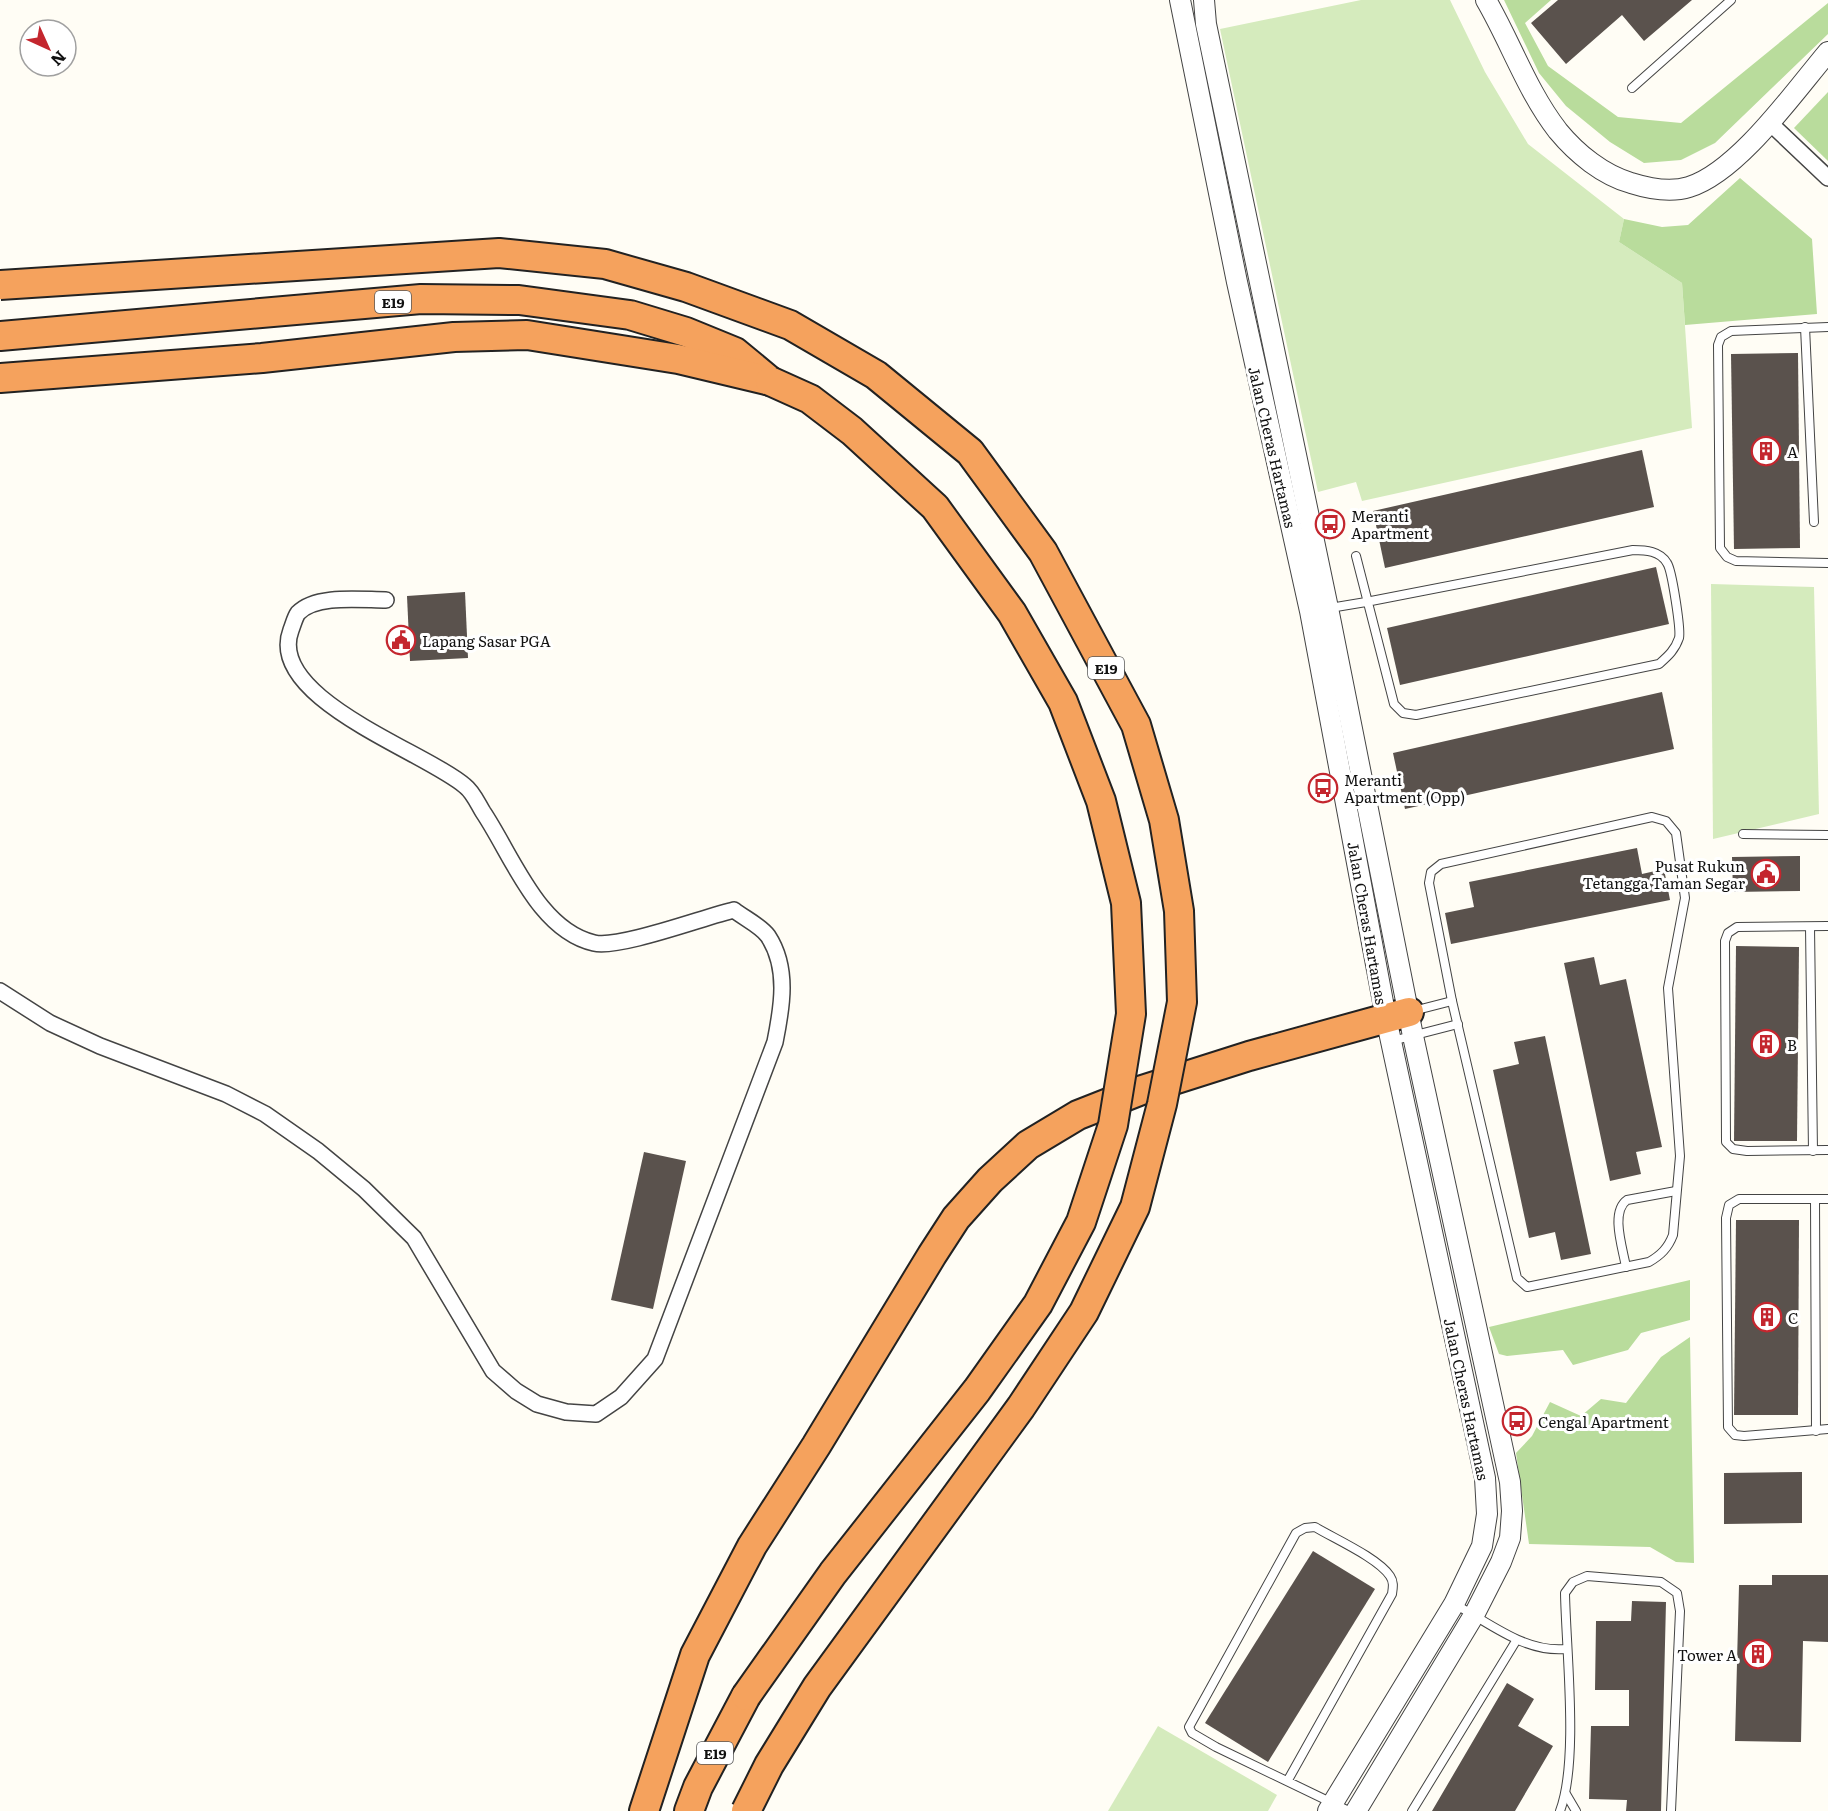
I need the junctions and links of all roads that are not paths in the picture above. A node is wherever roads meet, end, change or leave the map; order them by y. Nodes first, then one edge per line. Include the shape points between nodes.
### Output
1 (1180, 0) edge
2 (1204, 0) edge
3 (1486, 0) edge
4 (1731, 0) edge
5 (1828, 52) edge
6 (1632, 88) dead end
7 (1769, 122) junction
8 (1828, 178) edge
9 (1259, 277) junction
10 (1237, 282) junction
11 (0, 285) edge
12 (1805, 327) junction
13 (1828, 327) edge
14 (0, 336) edge
15 (47, 376) junction
16 (0, 378) edge
17 (770, 381) junction
18 (0, 384) edge
19 (1814, 522) dead end
20 (1356, 556) dead end
21 (1828, 563) edge
22 (386, 600) dead end
23 (1366, 602) junction
24 (1319, 610) junction
25 (1743, 834) dead end
26 (1828, 835) edge
27 (1828, 926) edge
28 (1810, 927) junction
29 (0, 991) edge
30 (1452, 1001) junction
31 (1458, 1024) junction
32 (1399, 1027) junction
33 (1828, 1150) edge
34 (1813, 1151) junction
35 (1676, 1191) junction
36 (1815, 1199) junction
37 (1828, 1199) edge
38 (1626, 1267) junction
39 (1828, 1429) edge
40 (1816, 1431) junction
41 (1454, 1604) junction
42 (1474, 1615) junction
43 (1516, 1641) junction
44 (1566, 1649) junction
45 (1288, 1780) junction
46 (1566, 1794) junction
47 (1336, 1809) edge
48 (644, 1811) edge
49 (689, 1811) edge
50 (746, 1811) edge
51 (1356, 1811) edge
52 (1412, 1811) edge
53 (1560, 1811) edge
54 (1576, 1811) edge
55 (1671, 1811) edge

1 - 10 street, Jalan Cheras Hartamas
2 - 9 street, Jalan Cheras Hartamas
3 - 7 street via 1526,82 1559,132 1594,166 1617,179 1666,190 1689,187 1712,175
4 - 6 lane
5 - 7 street
7 - 8 street
9 - 10 street
9 - 24 street, Jalan Cheras Hartamas
10 - 24 street, Jalan Cheras Hartamas
11 - 50 highway, E19, bridge via 499,252 605,264 686,287 790,325 876,375 970,452 1042,552 1136,725 1164,819 1179,911 1182,1002 1162,1104 1135,1207 1084,1312 1021,1407 817,1687
12 - 13 lane
12 - 19 lane
12 - 21 lane via 1731,331 1721,337 1720,548 1736,561
14 - 17 highway, E19 via 421,299 519,300 630,315 686,332 735,351
15 - 16 highway
15 - 17 highway via 454,337 527,335 678,359
15 - 18 highway
17 - 49 highway, E19, bridge via 810,399 852,431 935,507 1012,613 1058,692 1101,801 1125,903 1131,1014 1113,1125 1081,1222 1038,1305 977,1390 833,1573 746,1696
20 - 23 lane
22 - 29 street via 321,600 298,613 288,649 294,667 311,690 345,717 424,758 467,787 537,904 567,932 595,944 643,937 734,910 767,935 778,958 783,999 775,1042 655,1359 621,1396 596,1414 566,1412 537,1404 516,1391 493,1371 414,1238 318,1151 266,1114 166,1069 100,1046 51,1023
23 - 23 lane via 1646,549 1668,564 1680,635 1672,653 1659,664 1416,715 1403,713 1394,704
23 - 24 lane
24 - 32 street, Jalan Cheras Hartamas
25 - 26 lane
27 - 28 lane
28 - 34 lane
28 - 34 lane via 1737,927 1728,933 1726,1142 1733,1149 1747,1151
30 - 31 lane
30 - 32 lane
30 - 35 lane via 1429,883 1431,872 1441,864 1652,817 1666,821 1676,833 1684,898 1668,988 1680,1156
31 - 32 lane
31 - 38 lane via 1517,1278 1527,1287 1535,1287
32 - 41 street, Jalan Cheras Hartamas via 1485,1478 1487,1514 1482,1546
32 - 42 street, Jalan Cheras Hartamas via 1510,1482 1510,1538
32 - 48 highway via 1249,1056 1139,1090 1078,1115 1028,1145 990,1180 956,1218 752,1546 695,1655
33 - 34 lane
35 - 38 lane via 1669,1245 1649,1262
35 - 38 lane via 1621,1204 1618,1214
36 - 37 lane
36 - 40 lane
36 - 40 lane via 1739,1199 1729,1205 1726,1218 1728,1427 1735,1435 1744,1436
39 - 40 lane
41 - 42 lane
41 - 47 street, Jalan Cheras Hartamas
42 - 43 lane
42 - 51 street, Jalan Cheras Hartamas
43 - 44 lane via 1552,1650
43 - 52 lane
44 - 46 lane
44 - 55 lane via 1565,1593 1573,1582 1587,1576 1661,1582 1677,1593 1680,1611
45 - 45 lane via 1216,1747 1192,1733 1189,1727 1296,1533 1315,1527 1381,1567 1394,1585
45 - 47 lane
46 - 53 lane
46 - 54 lane

